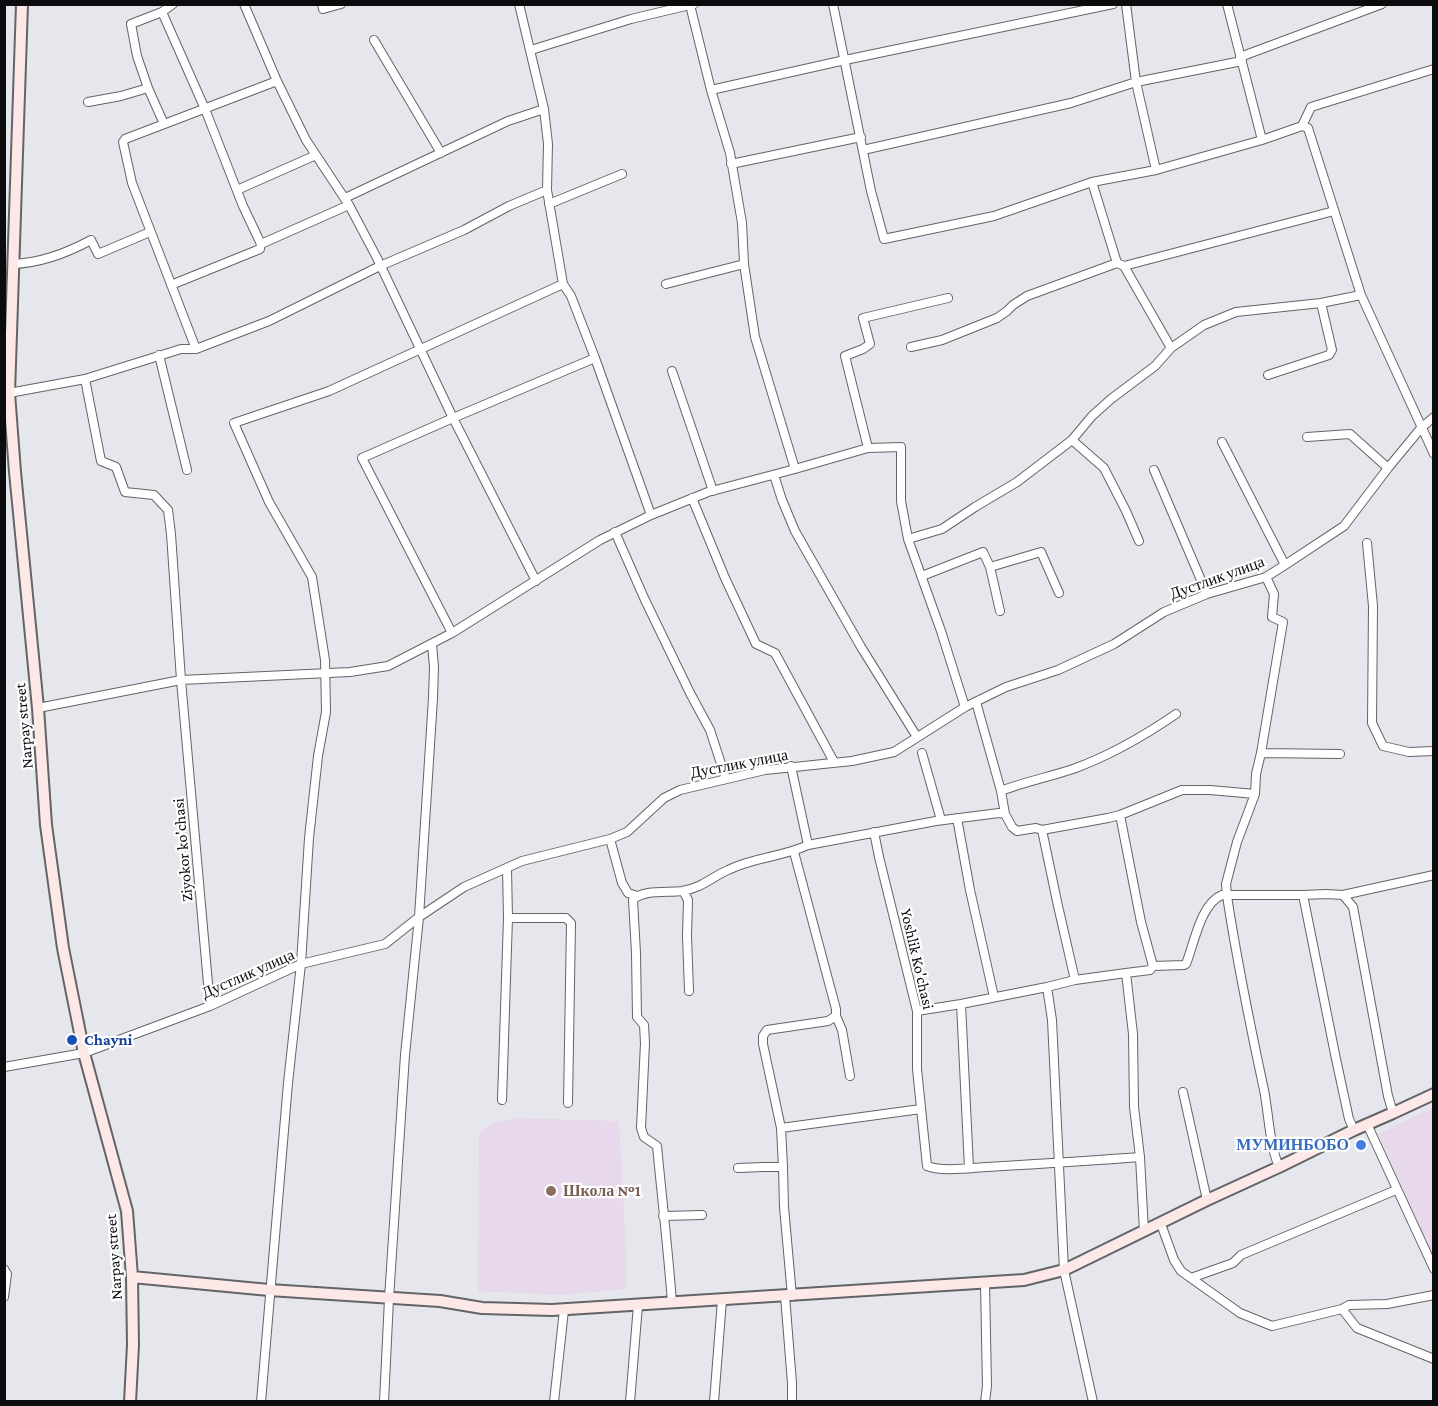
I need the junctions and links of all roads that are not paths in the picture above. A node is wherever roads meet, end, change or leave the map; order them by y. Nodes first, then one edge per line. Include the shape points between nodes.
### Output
1 (22, 4) edge
2 (173, 4) edge
3 (244, 4) edge
4 (322, 4) edge
5 (341, 4) edge
6 (519, 4) edge
7 (833, 4) edge
8 (1113, 4) edge
9 (1126, 4) edge
10 (1227, 4) edge
11 (1382, 4) edge
12 (692, 5) edge
13 (658, 8) edge
14 (162, 12) junction
15 (374, 39) dead end
16 (531, 50) junction
17 (1241, 59) junction
18 (845, 60) junction
19 (1434, 69) edge
20 (277, 81) junction
21 (1136, 82) junction
22 (148, 88) junction
23 (711, 90) junction
24 (88, 102) dead end
25 (205, 109) junction
26 (544, 109) junction
27 (164, 124) junction
28 (1302, 126) junction
29 (861, 138) junction
30 (1262, 140) junction
31 (863, 150) junction
32 (441, 153) junction
33 (316, 155) junction
34 (731, 164) junction
35 (1156, 170) junction
36 (622, 174) dead end
37 (1092, 182) junction
38 (237, 190) junction
39 (547, 190) junction
40 (347, 202) junction
41 (549, 204) junction
42 (1334, 210) junction
43 (150, 232) junction
44 (261, 244) junction
45 (13, 264) junction
46 (744, 264) junction
47 (1120, 264) junction
48 (380, 266) junction
49 (563, 284) junction
50 (666, 284) dead end
51 (171, 285) junction
52 (1361, 295) junction
53 (948, 298) dead end
54 (1321, 303) junction
55 (911, 347) dead end
56 (1171, 348) junction
57 (195, 349) junction
58 (420, 349) junction
59 (159, 356) junction
60 (595, 358) junction
61 (672, 371) dead end
62 (1268, 375) dead end
63 (85, 379) junction
64 (9, 393) junction
65 (1434, 417) edge
66 (453, 418) junction
67 (1422, 428) junction
68 (1306, 437) dead end
69 (1072, 440) junction
70 (1222, 442) dead end
71 (868, 448) junction
72 (1434, 454) edge
73 (1388, 468) junction
74 (795, 469) junction
75 (187, 470) dead end
76 (1154, 470) dead end
77 (10, 473) edge
78 (774, 475) junction
79 (712, 490) junction
80 (692, 498) junction
81 (651, 515) junction
82 (615, 532) junction
83 (908, 539) junction
84 (1139, 541) dead end
85 (1367, 543) dead end
86 (1285, 566) junction
87 (990, 567) junction
88 (922, 576) junction
89 (1266, 577) junction
90 (537, 581) junction
91 (1059, 593) dead end
92 (1207, 594) junction
93 (1000, 611) dead end
94 (452, 633) junction
95 (432, 644) junction
96 (325, 672) junction
97 (181, 680) junction
98 (976, 702) junction
99 (965, 707) junction
100 (38, 708) junction
101 (1176, 714) dead end
102 (917, 737) junction
103 (1434, 751) edge
104 (922, 753) dead end
105 (1261, 753) junction
106 (1340, 754) dead end
107 (834, 762) junction
108 (791, 766) junction
109 (726, 779) junction
110 (1001, 791) junction
111 (1255, 794) junction
112 (1005, 814) junction
113 (1120, 815) junction
114 (957, 818) junction
115 (941, 820) junction
116 (1042, 830) junction
117 (874, 831) junction
118 (610, 839) junction
119 (808, 845) junction
120 (794, 852) junction
121 (507, 868) junction
122 (1434, 875) edge
123 (682, 891) junction
124 (1303, 895) junction
125 (1343, 895) junction
126 (637, 896) junction
127 (1227, 896) junction
128 (419, 917) junction
129 (508, 918) junction
130 (301, 964) junction
131 (1153, 966) junction
132 (1126, 973) junction
133 (1075, 980) junction
134 (1047, 987) junction
135 (689, 991) dead end
136 (994, 997) junction
137 (961, 1004) junction
138 (210, 1006) junction
139 (917, 1011) junction
140 (836, 1016) junction
141 (84, 1053) junction
142 (4, 1067) edge
143 (850, 1076) dead end
144 (1183, 1092) dead end
145 (1434, 1094) edge
146 (502, 1100) dead end
147 (568, 1103) dead end
148 (921, 1109) junction
149 (1393, 1113) junction
150 (1367, 1124) junction
151 (781, 1128) junction
152 (1354, 1130) junction
153 (1140, 1156) junction
154 (1059, 1163) junction
155 (783, 1167) junction
156 (1279, 1167) junction
157 (738, 1168) dead end
158 (969, 1168) junction
159 (1396, 1190) junction
160 (1207, 1200) junction
161 (702, 1215) dead end
162 (663, 1216) junction
163 (1161, 1224) junction
164 (1144, 1231) junction
165 (4, 1269) edge
166 (1434, 1269) edge
167 (1064, 1270) junction
168 (132, 1277) junction
169 (1191, 1278) junction
170 (985, 1283) junction
171 (269, 1290) junction
172 (1434, 1295) edge
173 (789, 1296) junction
174 (4, 1297) edge
175 (389, 1299) junction
176 (722, 1300) junction
177 (672, 1302) junction
178 (638, 1305) junction
179 (1342, 1309) junction
180 (564, 1310) junction
181 (1434, 1359) edge
182 (130, 1401) edge
183 (261, 1401) edge
184 (384, 1401) edge
185 (554, 1401) edge
186 (630, 1401) edge
187 (714, 1401) edge
188 (792, 1401) edge
189 (986, 1401) edge
190 (1093, 1401) edge

1 - 45 main road, Narpay street
2 - 14 street
3 - 20 street
4 - 5 street via 323,9
6 - 16 street
7 - 18 street
8 - 18 street
9 - 21 street
10 - 17 street
11 - 17 street
12 - 13 street
12 - 23 street
13 - 16 street
14 - 22 street via 131,24
14 - 25 street
15 - 32 street
16 - 26 street
17 - 21 street
17 - 30 street
18 - 23 street
18 - 29 street
19 - 28 street via 1311,106
20 - 25 street
20 - 33 street
21 - 31 street via 1071,103
21 - 35 street
22 - 24 street
22 - 27 street
23 - 34 street
25 - 27 street
25 - 38 street
26 - 32 street via 508,121
26 - 39 street
27 - 43 street via 123,142 132,183
28 - 30 street
28 - 42 street via 1308,128
29 - 31 street
29 - 34 street
30 - 35 street
31 - 37 street via 884,239 994,216
32 - 40 street
33 - 38 street
33 - 40 street
34 - 46 street via 742,223
35 - 37 street
36 - 41 street
37 - 47 street
38 - 44 street
39 - 41 street
39 - 48 street
40 - 44 street
40 - 48 street
41 - 49 street
42 - 47 street
42 - 52 street
43 - 45 street via 98,254 91,240 29,263
43 - 51 street
44 - 51 street via 260,249
45 - 64 main road, Narpay street
46 - 50 street
46 - 74 street via 755,337
47 - 55 street via 1027,296 997,318 942,340
47 - 56 street
48 - 57 street via 269,321
48 - 58 street
49 - 58 street
49 - 60 street
51 - 57 street
52 - 54 street
52 - 67 street
53 - 71 street via 863,318 870,344 845,356
54 - 56 street via 1236,312 1204,325
54 - 62 street via 1332,350 1329,355
56 - 69 street via 1155,366 1092,416
57 - 59 street
58 - 66 street
58 - 96 street via 329,391 234,423 269,502 312,577
59 - 63 street
59 - 75 street
60 - 66 street
60 - 81 street
61 - 79 street
63 - 64 street
63 - 97 street, Ziyokor ko'chasi via 101,461 116,467 125,492 154,495 168,510
64 - 77 main road, Narpay street
65 - 67 street, Дустлик улица
66 - 90 street
66 - 94 street via 362,458
67 - 72 street
67 - 73 street, Дустлик улица
68 - 73 street via 1350,434
69 - 83 street via 1017,482 942,530
69 - 84 street via 1104,468
70 - 86 street
71 - 74 street
71 - 83 street via 901,447 902,501
73 - 86 street, Дустлик улица via 1344,525
74 - 78 street
76 - 92 street
77 - 100 main road, Narpay street
78 - 79 street
78 - 102 street via 795,531
79 - 80 street
80 - 81 street
80 - 107 street via 756,644 775,653
81 - 82 street
82 - 90 street
82 - 109 street via 710,730
83 - 88 street
85 - 103 street via 1373,606 1372,723 1383,746 1409,752
86 - 89 street, Дустлик улица
87 - 88 street via 983,552
87 - 91 street via 1041,552
87 - 93 street
88 - 99 street
89 - 92 street, Дустлик улица
89 - 105 street via 1274,594 1272,617 1283,622
90 - 94 street
92 - 98 street, Дустлик улица via 1164,612 1114,644
94 - 95 street
95 - 96 street via 388,666
95 - 128 street via 433,698
96 - 97 street
96 - 130 street via 326,712 314,791
97 - 100 street
97 - 138 street, Ziyokor ko'chasi
98 - 99 street, Дустлик улица
98 - 110 street
99 - 102 street, Дустлик улица
100 - 141 main road, Narpay street via 46,825 63,948
101 - 110 street via 1110,754
102 - 107 street, Дустлик улица via 894,752
104 - 115 street
105 - 106 street
105 - 111 street
107 - 108 street, Дустлик улица
108 - 109 street, Дустлик улица
108 - 119 street
109 - 118 street, Дустлик улица via 664,798 627,832
110 - 112 street
111 - 113 street via 1182,790
111 - 127 street via 1237,842 1226,884
112 - 114 street
112 - 116 street via 1017,831
113 - 116 street
113 - 131 street
114 - 115 street
114 - 136 street
115 - 117 street
116 - 133 street
117 - 119 street
117 - 139 street, Yoshlik Ko'chasi
118 - 121 street, Дустлик улица
118 - 126 street via 622,883
119 - 120 street
120 - 123 street via 753,861
120 - 140 street
121 - 128 street, Дустлик улица via 464,887
121 - 129 street
122 - 125 street
123 - 126 street
123 - 135 street via 688,900
124 - 125 street
124 - 127 street
124 - 152 street
125 - 149 street via 1353,907
126 - 162 street via 633,900 636,1017 644,1025 645,1043 641,1128 644,1137 657,1146
127 - 131 street via 1217,897 1206,911 1186,964
127 - 156 street
128 - 130 street, Дустлик улица via 385,944
128 - 175 street via 405,1055
129 - 146 street
129 - 147 street via 566,918 571,923
130 - 138 street, Дустлик улица
130 - 171 street
131 - 132 street via 1150,970
132 - 133 street
132 - 153 street
133 - 134 street
134 - 136 street
134 - 154 street
136 - 137 street
137 - 139 street
137 - 158 street
138 - 141 street, Дустлик улица
139 - 148 street, Yoshlik Ko'chasi
140 - 143 street
140 - 151 street via 828,1021 767,1030 763,1036
141 - 142 street, Дустлик улица
141 - 168 main road, Narpay street via 127,1210
144 - 160 street
145 - 149 main road
148 - 151 street
148 - 158 street, Yoshlik Ko'chasi via 927,1166
149 - 150 main road
150 - 152 main road
150 - 159 street
151 - 155 street
152 - 156 main road
153 - 154 street
153 - 164 street
154 - 158 street
154 - 167 street
155 - 157 street
155 - 173 street
156 - 160 main road
159 - 166 street
159 - 169 street
160 - 163 main road
161 - 162 street
162 - 177 street
163 - 164 main road
163 - 169 street via 1174,1260
164 - 167 main road
165 - 174 street
167 - 170 main road via 1024,1280
167 - 190 street
168 - 171 main road
168 - 182 main road, Narpay street
169 - 179 street via 1240,1312 1272,1326
170 - 173 main road
170 - 189 street
171 - 175 main road
171 - 183 street
172 - 179 street
173 - 176 main road
173 - 188 street
175 - 180 main road via 482,1308
175 - 184 street
176 - 177 main road
176 - 187 street
177 - 178 main road
178 - 180 main road
178 - 186 street
179 - 181 street via 1356,1328
180 - 185 street

